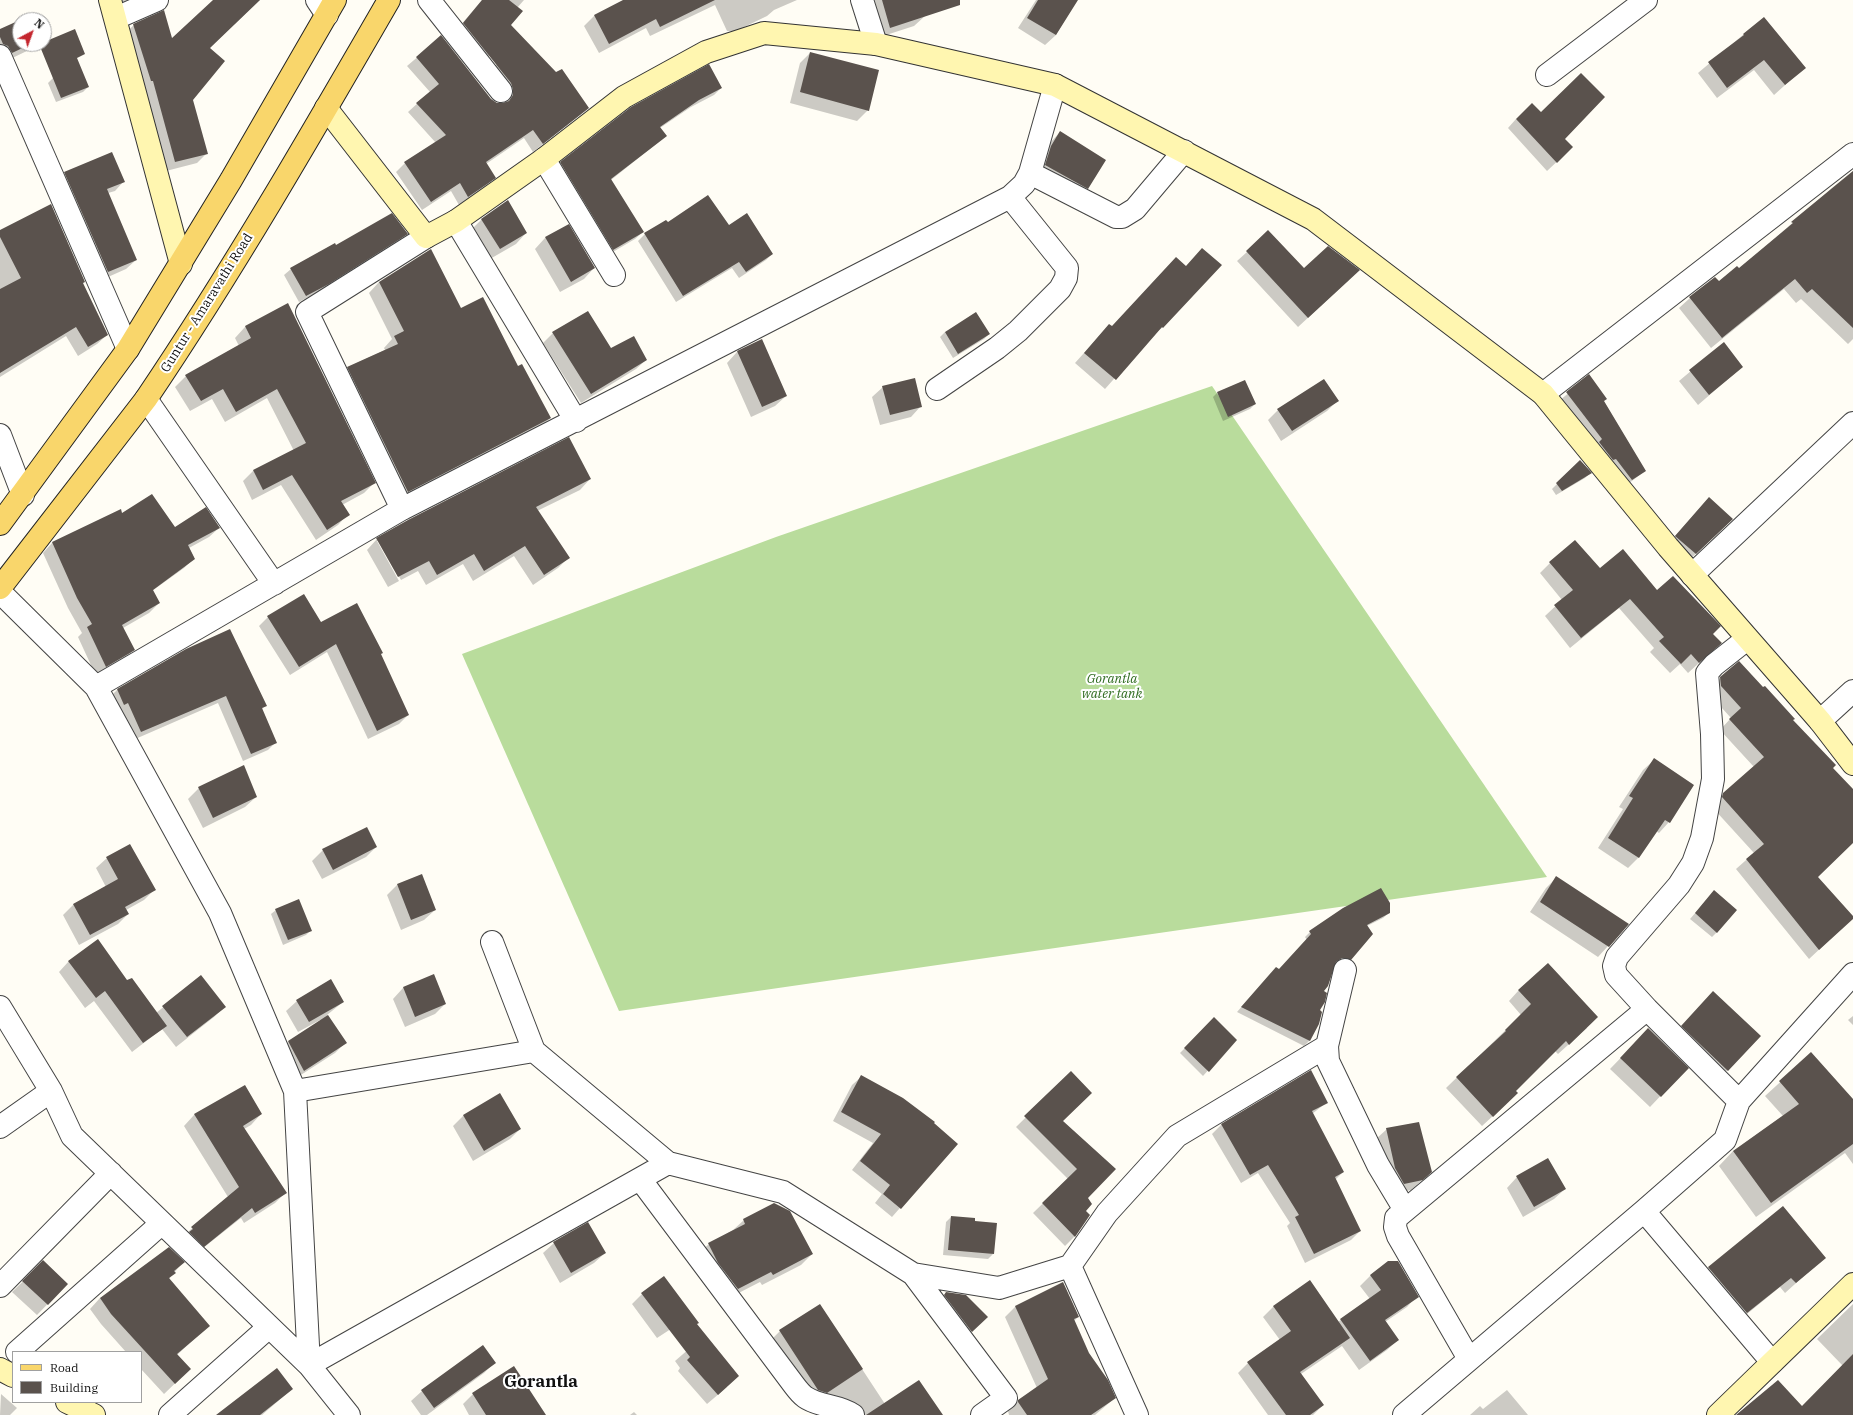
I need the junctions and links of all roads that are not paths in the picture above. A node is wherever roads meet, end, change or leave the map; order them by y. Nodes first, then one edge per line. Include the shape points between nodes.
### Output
1 (157, 0) edge
2 (389, 0) edge
3 (429, 0) edge
4 (862, 0) edge
5 (1646, 0) edge
6 (326, 5) edge
7 (113, 9) edge
8 (876, 44) junction
9 (0, 56) edge
10 (1547, 75) dead end
11 (1055, 85) junction
12 (501, 91) dead end
13 (326, 108) junction
14 (1184, 151) junction
15 (1853, 154) edge
16 (544, 160) junction
17 (1030, 173) junction
18 (1010, 197) junction
19 (456, 221) junction
20 (426, 238) junction
21 (181, 264) junction
22 (614, 275) dead end
23 (128, 349) junction
24 (937, 389) dead end
25 (1543, 394) junction
26 (146, 399) junction
27 (576, 421) junction
28 (1853, 424) edge
29 (0, 435) edge
30 (23, 495) junction
31 (402, 509) junction
32 (0, 524) edge
33 (1692, 574) junction
34 (274, 584) junction
35 (0, 588) edge
36 (0, 592) edge
37 (1747, 639) junction
38 (96, 687) junction
39 (1853, 691) edge
40 (1820, 721) junction
41 (1853, 764) edge
42 (492, 942) dead end
43 (1345, 970) dead end
44 (1853, 974) edge
45 (0, 1008) edge
46 (1647, 1009) junction
47 (1327, 1046) junction
48 (534, 1051) junction
49 (51, 1091) junction
50 (295, 1091) junction
51 (1739, 1101) junction
52 (0, 1127) edge
53 (668, 1163) junction
54 (111, 1173) junction
55 (640, 1179) junction
56 (1405, 1210) junction
57 (1644, 1211) junction
58 (162, 1223) junction
59 (1070, 1266) junction
60 (913, 1274) junction
61 (1853, 1284) edge
62 (0, 1286) edge
63 (269, 1327) junction
64 (18, 1351) edge
65 (12, 1356) edge
66 (1469, 1359) junction
67 (1772, 1362) junction
68 (309, 1365) junction
69 (0, 1368) edge
70 (12, 1375) edge
71 (69, 1403) edge
72 (94, 1415) edge
73 (170, 1415) edge
74 (349, 1415) edge
75 (853, 1415) edge
76 (982, 1415) edge
77 (1137, 1415) edge
78 (1404, 1415) edge
79 (1718, 1415) edge

1 - 7 street
2 - 13 main road, Guntur - Amaravathi Road
3 - 12 street
4 - 8 street
5 - 10 street
6 - 21 main road
7 - 21 street
8 - 11 street
8 - 16 street via 764,33 706,52 624,97
9 - 23 street
11 - 14 street
11 - 17 street
13 - 20 street
13 - 26 main road, Guntur - Amaravathi Road via 226,275
14 - 17 street via 1135,209 1122,217 1116,217
14 - 25 street via 1313,219
15 - 25 street
16 - 19 street
16 - 22 street
17 - 18 street via 1024,184
18 - 24 street via 1067,268 1066,278 1060,289 1018,331
18 - 27 street
19 - 20 street
19 - 27 street
20 - 31 street via 307,312
21 - 23 main road
23 - 30 main road
25 - 33 street
26 - 34 street
26 - 35 main road, Guntur - Amaravathi Road
27 - 31 street
28 - 33 street
29 - 30 street
30 - 32 main road
31 - 34 street
33 - 37 street
34 - 38 street
36 - 38 street
37 - 40 street
37 - 46 street via 1707,673 1713,779 1702,838 1693,863 1679,885 1617,957 1614,966 1616,975
38 - 50 street via 220,913
39 - 40 street
40 - 41 street
42 - 48 street
43 - 47 street
44 - 51 street
45 - 49 street
46 - 51 street
46 - 56 street
47 - 56 street via 1328,1061 1334,1077 1378,1165
47 - 59 street via 1177,1136 1107,1213
48 - 50 street
48 - 53 street
49 - 52 street
49 - 54 street via 72,1136
50 - 68 street
51 - 57 street via 1725,1140
53 - 55 street
53 - 60 street via 783,1192
54 - 58 street
54 - 62 street
55 - 68 street
55 - 75 street via 794,1385 805,1397 844,1409
56 - 66 street via 1396,1218 1398,1236
57 - 66 street
57 - 67 street
58 - 63 street
58 - 64 street
59 - 60 street via 999,1288
59 - 77 street
60 - 76 street via 1006,1398
61 - 67 street
63 - 68 street
63 - 73 street
65 - 69 street
66 - 78 street
67 - 79 street
68 - 74 street
69 - 70 street
71 - 72 street

